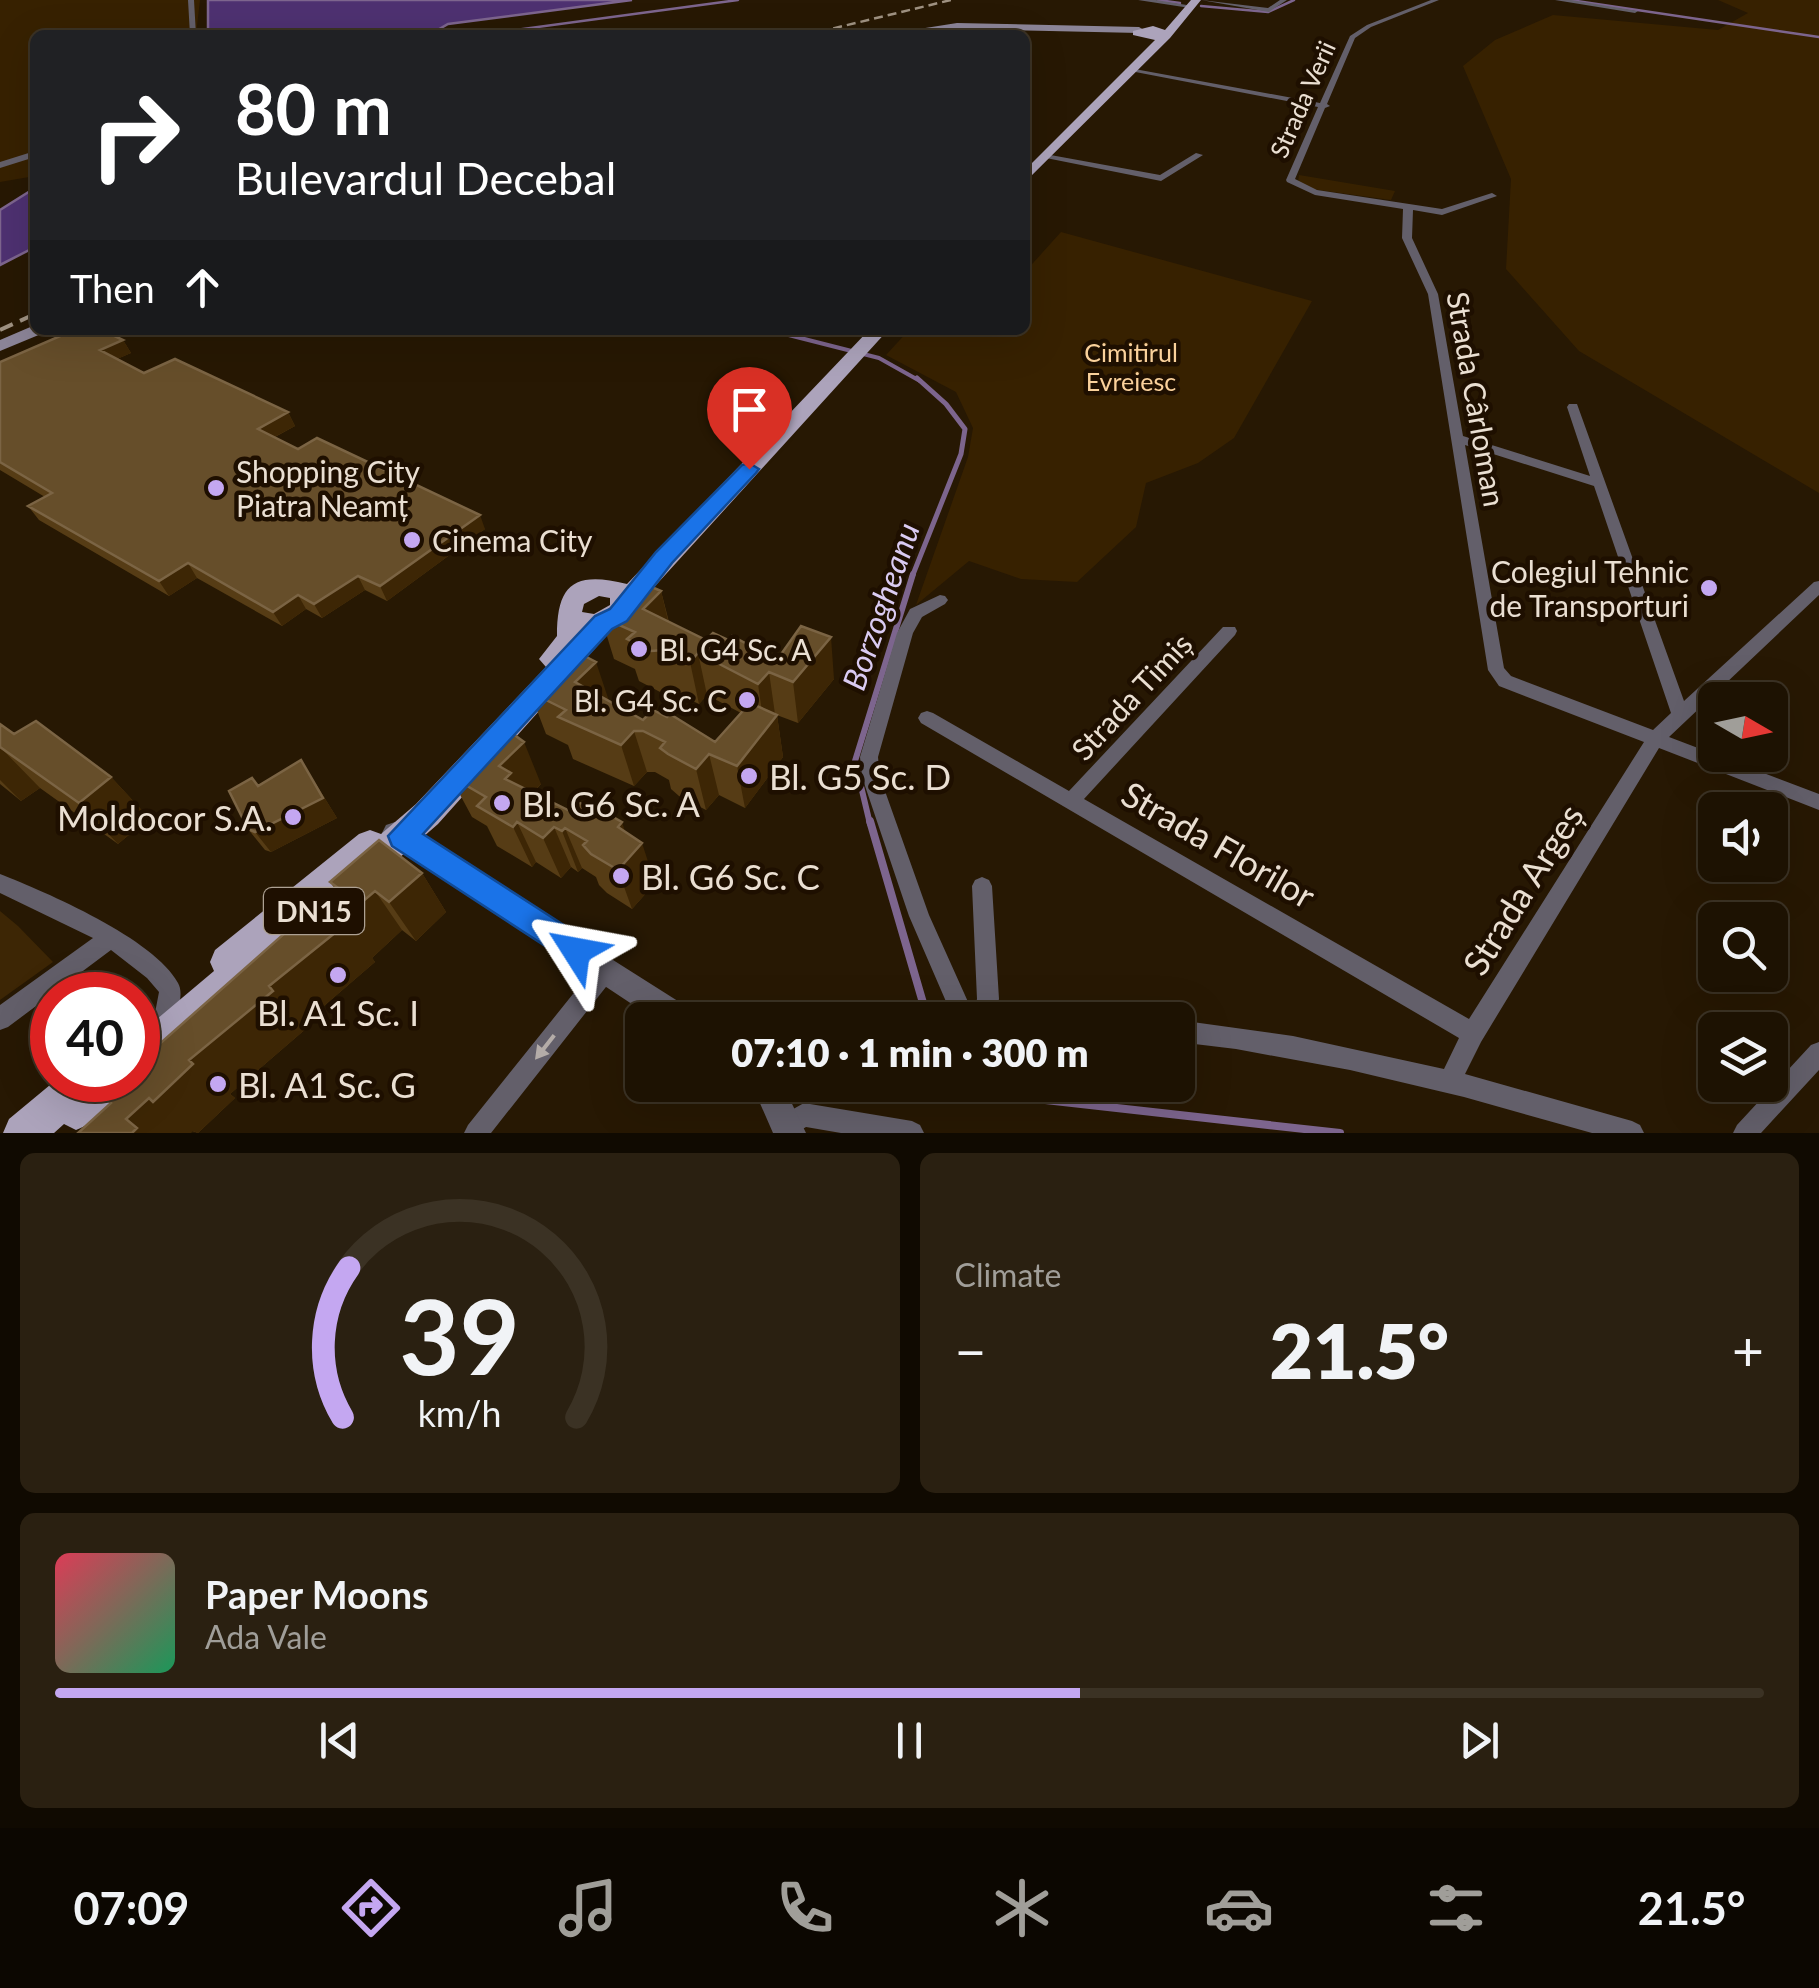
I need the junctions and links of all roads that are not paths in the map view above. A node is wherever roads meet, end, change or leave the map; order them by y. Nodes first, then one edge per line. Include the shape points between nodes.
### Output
1 (191, 0) edge
2 (1141, 0) edge
3 (1204, 0) edge
4 (1284, 0) edge
5 (1436, 0) edge
6 (1558, 0) edge
7 (1193, 3) edge
8 (1635, 10) dead end
9 (1177, 20) junction
10 (192, 30) edge
11 (925, 30) edge
12 (1144, 35) junction
13 (1128, 70) junction
14 (1326, 106) junction
15 (1200, 155) dead end
16 (30, 156) edge
17 (1044, 157) junction
18 (0, 165) edge
19 (1030, 172) edge
20 (1492, 196) dead end
21 (1408, 206) junction
22 (30, 332) edge
23 (873, 335) edge
24 (0, 346) edge
25 (1574, 408) dead end
26 (1458, 438) junction
27 (1596, 482) junction
28 (664, 558) junction
29 (600, 586) junction
30 (1819, 586) edge
31 (940, 600) dead end
32 (615, 612) junction
33 (570, 616) junction
34 (1229, 631) dead end
35 (1681, 716) junction
36 (927, 718) dead end
37 (1656, 738) junction
38 (1073, 799) junction
39 (1819, 802) edge
40 (395, 833) junction
41 (982, 886) dead end
42 (3, 888) edge
43 (110, 938) junction
44 (606, 970) junction
45 (655, 1002) edge
46 (956, 1002) edge
47 (987, 1002) edge
48 (166, 1013) junction
49 (160, 1018) edge
50 (0, 1019) edge
51 (1195, 1033) edge
52 (1473, 1034) junction
53 (160, 1040) edge
54 (1819, 1052) edge
55 (1451, 1079) junction
56 (60, 1102) edge
57 (86, 1102) edge
58 (776, 1102) edge
59 (789, 1129) edge
60 (23, 1133) edge
61 (49, 1133) edge
62 (476, 1133) edge
63 (912, 1133) edge
64 (1632, 1133) edge
65 (1746, 1133) edge

1 - 10 street
2 - 7 street
3 - 4 street via 1269,10
5 - 14 street, Strada Verii via 1356,33
6 - 8 street
7 - 9 main road
9 - 12 main road
9 - 12 main road via 1166,35
11 - 12 main road
12 - 13 main road
13 - 14 street
13 - 17 main road
14 - 21 street, Strada Verii via 1294,162 1292,184
15 - 17 street via 1161,178
16 - 18 street
17 - 19 main road
20 - 21 street, Strada Verii via 1442,212
21 - 26 street, Strada Cârloman via 1405,232 1432,294
22 - 24 main road
23 - 28 main road, DN15
25 - 27 street
26 - 27 street
26 - 37 street, Strada Cârloman via 1496,670 1506,681
27 - 35 street
28 - 29 main road, DN15
28 - 32 main road, DN15
29 - 32 main road via 619,589
29 - 33 main road, DN15 via 572,598
30 - 35 street, Strada Argeș
31 - 46 street via 916,613 904,633 869,757 919,916
32 - 33 main road via 584,624
32 - 40 main road, DN15
33 - 40 main road, DN15 via 570,638 562,650
34 - 38 street, Strada Timiș
35 - 37 street, Strada Argeș
36 - 38 street, Strada Florilor
37 - 39 street
37 - 52 street, Strada Argeș
38 - 52 street, Strada Florilor
40 - 44 street
40 - 48 main road, DN15
40 - 53 main road, DN15
41 - 47 street
42 - 43 street
43 - 48 street via 166,983
43 - 50 street
44 - 45 street
44 -> 62 street
48 - 49 main road, DN15
51 - 55 street
52 - 55 street, Strada Argeș
54 - 65 street
55 - 64 street
56 - 60 main road
57 - 61 main road
58 - 59 street
59 - 63 street via 804,1115

